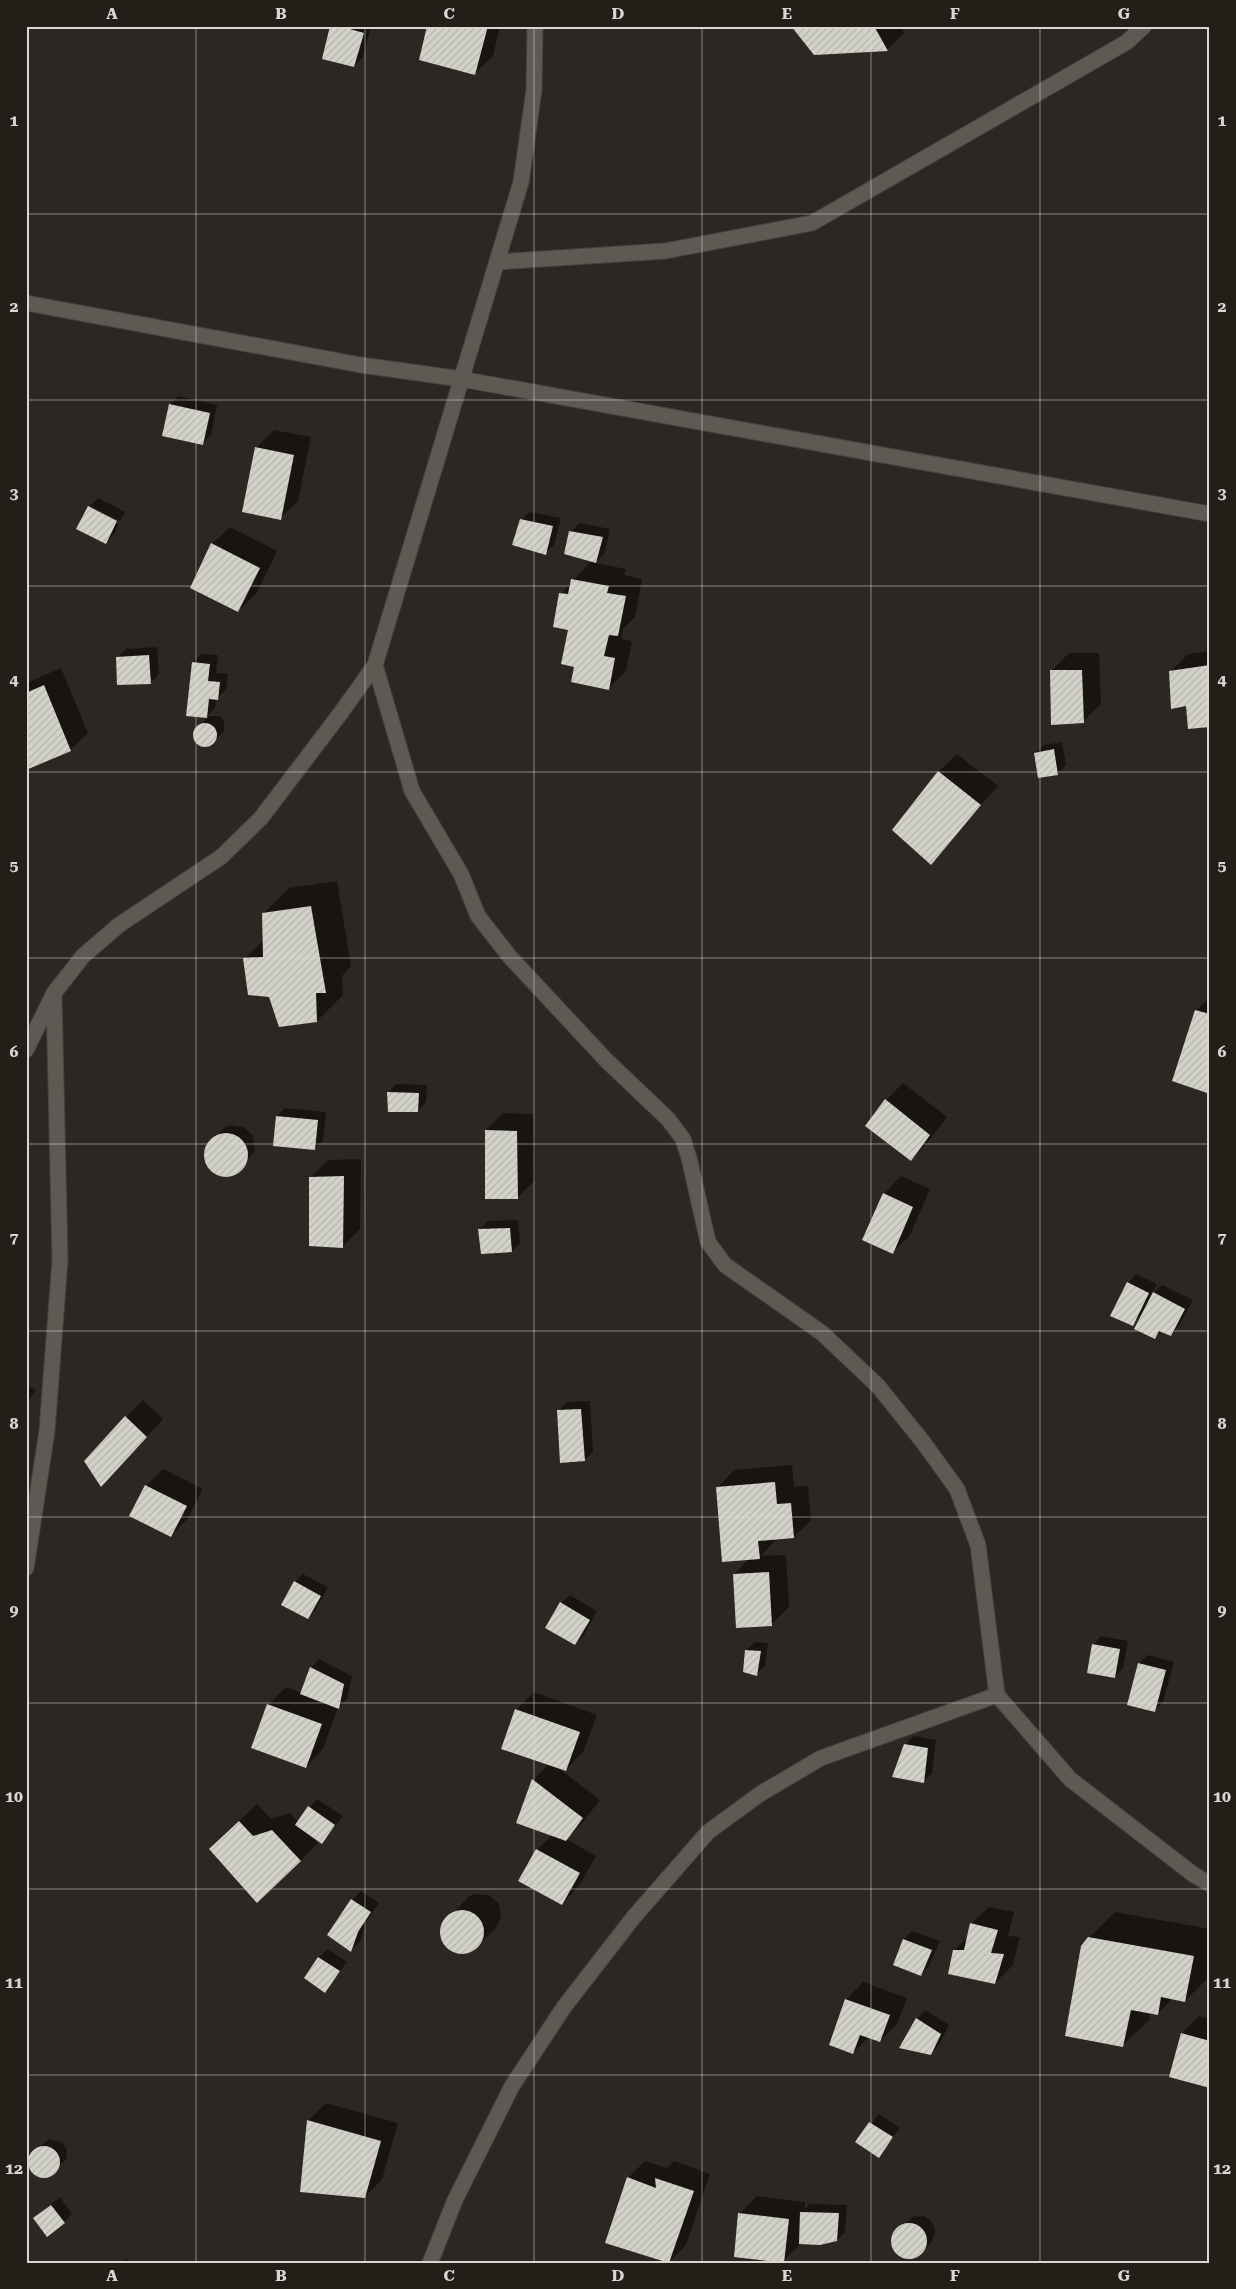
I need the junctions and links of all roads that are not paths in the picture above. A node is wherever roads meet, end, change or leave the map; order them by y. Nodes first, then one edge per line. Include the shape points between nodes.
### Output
1 (535, 26) edge
2 (1144, 26) edge
3 (498, 262) junction
4 (26, 303) edge
5 (461, 379) junction
6 (1210, 514) edge
7 (375, 664) junction
8 (54, 993) junction
9 (26, 1050) edge
10 (26, 1568) edge
11 (997, 1695) junction
12 (1210, 1884) edge
13 (430, 2263) edge

1 - 3 street via 534,90 520,182
2 - 3 street via 1127,42 812,224 665,251
3 - 5 street
4 - 5 street via 361,365
5 - 6 street
5 - 7 street
7 - 8 street via 261,818 221,857 119,925 83,956
7 - 11 street via 412,791 461,874 478,916 510,957 606,1060 668,1119 683,1139 708,1242 725,1264 822,1333 878,1386 957,1489 978,1545
8 - 9 street
8 - 10 street via 60,1260 47,1431
11 - 12 street via 1070,1779
11 - 13 street via 821,1758 760,1794 708,1832 564,2007 512,2086 455,2200

